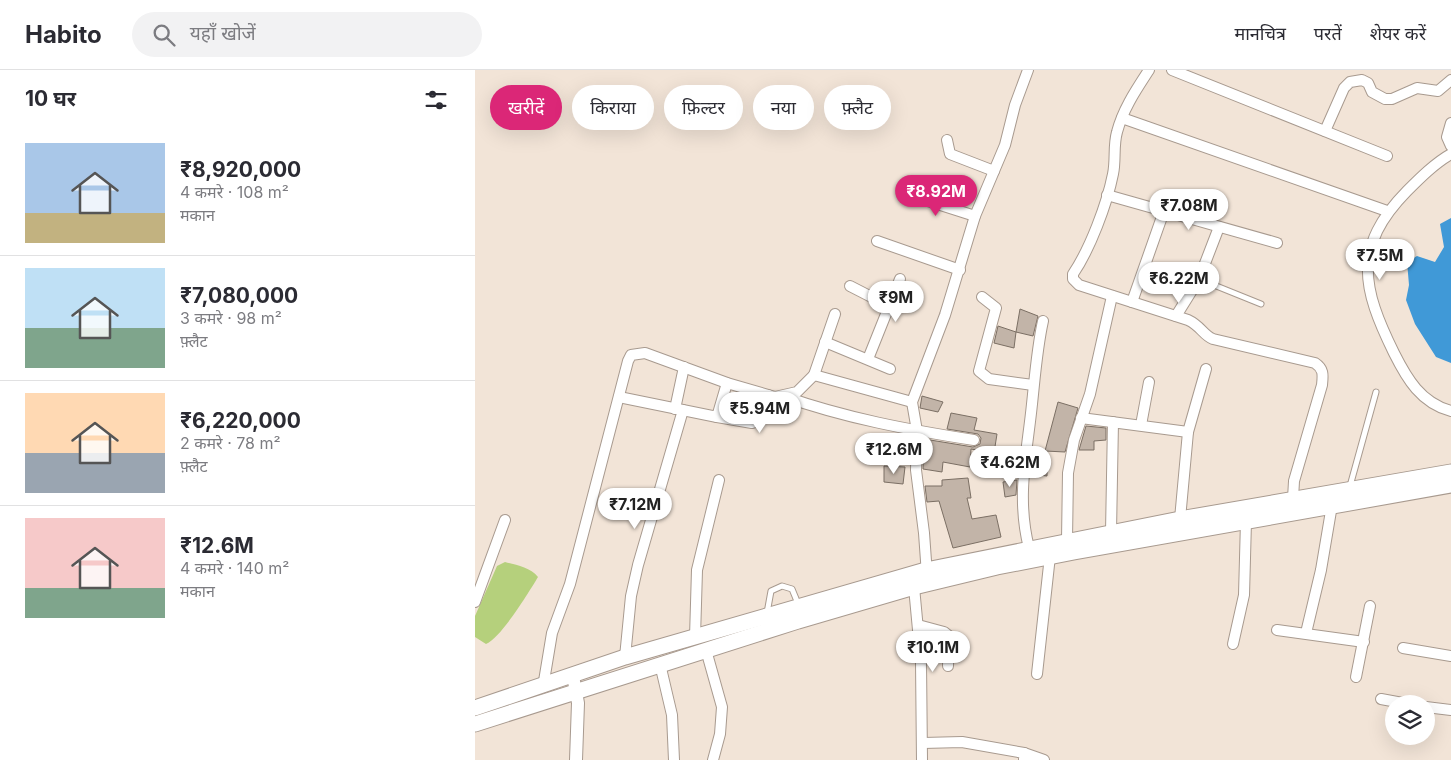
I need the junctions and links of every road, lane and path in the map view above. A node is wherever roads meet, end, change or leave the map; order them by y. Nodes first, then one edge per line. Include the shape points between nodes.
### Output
1 (1028, 70) edge
2 (1149, 70) edge
3 (1172, 70) edge
4 (1451, 80) edge
5 (1122, 118) junction
6 (1451, 123) edge
7 (1325, 131) junction
8 (947, 140) dead end
9 (1451, 146) edge
10 (1451, 154) edge
11 (1387, 156) dead end
12 (994, 171) junction
13 (906, 194) dead end
14 (1107, 195) junction
15 (1164, 211) junction
16 (1387, 211) junction
17 (975, 216) junction
18 (1219, 227) junction
19 (877, 240) dead end
20 (1277, 243) dead end
21 (959, 270) junction
22 (899, 279) dead end
23 (1199, 279) junction
24 (850, 286) dead end
25 (1113, 296) junction
26 (982, 297) dead end
27 (1133, 302) junction
28 (1261, 304) dead end
29 (889, 306) junction
30 (835, 314) dead end
31 (1177, 316) junction
32 (1043, 320) dead end
33 (825, 342) junction
34 (869, 359) junction
35 (684, 367) junction
36 (890, 369) dead end
37 (1205, 369) dead end
38 (814, 375) junction
39 (1149, 382) dead end
40 (727, 383) junction
41 (1033, 385) junction
42 (1376, 392) dead end
43 (768, 395) junction
44 (782, 396) junction
45 (619, 397) junction
46 (913, 402) junction
47 (679, 409) junction
48 (1451, 411) edge
49 (717, 417) junction
50 (1081, 418) junction
51 (1113, 422) junction
52 (1141, 425) junction
53 (917, 431) junction
54 (1188, 432) junction
55 (974, 440) dead end
56 (1451, 472) edge
57 (719, 480) dead end
58 (1451, 485) edge
59 (1350, 489) junction
60 (1293, 499) junction
61 (1334, 501) junction
62 (1179, 519) junction
63 (505, 520) dead end
64 (1246, 521) junction
65 (1111, 532) junction
66 (1071, 544) junction
67 (1029, 548) junction
68 (1050, 556) junction
69 (923, 580) junction
70 (475, 602) edge
71 (1370, 606) dead end
72 (803, 610) junction
73 (767, 616) junction
74 (917, 625) junction
75 (1277, 630) dead end
76 (1306, 634) junction
77 (695, 637) junction
78 (1363, 642) junction
79 (1233, 644) dead end
80 (1403, 648) dead end
81 (706, 650) junction
82 (1451, 656) edge
83 (625, 657) junction
84 (660, 664) junction
85 (948, 666) dead end
86 (1037, 674) dead end
87 (1356, 678) dead end
88 (575, 683) junction
89 (543, 687) junction
90 (1381, 700) dead end
91 (1385, 701) edge
92 (475, 708) edge
93 (1435, 708) edge
94 (1451, 710) edge
95 (475, 724) edge
96 (923, 743) junction
97 (1024, 757) edge
98 (577, 760) edge
99 (674, 760) edge
100 (713, 760) edge
101 (922, 760) edge
102 (1044, 760) edge

1 - 12 street
2 - 5 street
3 - 7 street
4 - 7 street via 1438,92 1417,88 1392,99 1378,97 1362,80 1350,82 1344,88
5 - 14 street via 1114,144 1114,172
5 - 16 street
6 - 9 street via 1447,136
7 - 11 street
8 - 12 street via 950,154
10 - 16 street
12 - 17 street
13 - 17 street
14 - 15 street
14 - 25 street via 1073,279 1079,285
15 - 18 street
15 - 27 street
16 - 48 street via 1369,253 1369,296 1379,323 1414,388 1427,400
17 - 21 street
18 - 20 street
18 - 23 street
19 - 21 street
21 - 46 street
22 - 29 street
23 - 28 lane
23 - 31 street
24 - 29 street
25 - 27 street
25 - 50 street via 1090,394
26 - 41 street via 996,308 979,371 989,379
27 - 31 street
29 - 34 street
30 - 33 street
31 - 60 street via 1199,325 1213,340 1321,367 1322,385 1294,481
32 - 41 street
33 - 34 street
33 - 38 street
34 - 36 street
35 - 40 street
35 - 45 street via 645,353 631,356
35 - 47 street
37 - 54 street
38 - 44 street via 797,392
38 - 46 street
39 - 52 street
40 - 43 street
40 - 49 street
41 - 67 street via 1023,475
42 - 59 lane
43 - 44 street
43 - 49 street via 766,410 758,422
44 - 53 street via 830,413
45 - 47 street
45 - 89 street via 570,584 552,633
46 - 53 street
47 - 49 street
47 - 83 street via 631,596
50 - 51 street
50 - 66 street via 1068,473
51 - 52 street
51 - 65 street
52 - 54 street
53 - 55 street
53 - 69 street via 915,455 924,533
54 - 62 street
56 - 59 main road
57 - 77 street via 697,570
58 - 61 main road
59 - 61 main road
60 - 61 main road
60 - 62 main road
61 - 64 main road
61 - 76 street
62 - 65 main road
63 - 70 street
64 - 66 main road
64 - 79 street via 1244,595
65 - 66 main road
66 - 67 main road
66 - 68 main road
67 - 69 main road
68 - 69 main road
68 - 86 street
69 - 72 main road
69 - 74 street
71 - 78 street
72 - 73 main road
72 - 73 lane via 792,589 782,586 775,588 769,597
72 - 81 main road
73 - 77 main road
74 - 85 street via 949,636
74 - 96 street
75 - 76 street
76 - 78 street
77 - 83 main road
78 - 87 street
80 - 82 street
81 - 84 main road
81 - 100 street via 722,707 720,734
83 - 88 main road
84 - 88 main road
84 - 99 street via 672,715
88 - 89 main road
88 - 95 main road
88 - 98 street via 579,720
89 - 92 main road
90 - 91 street
93 - 94 street
96 - 97 street via 962,742
96 - 101 street
97 - 102 street

